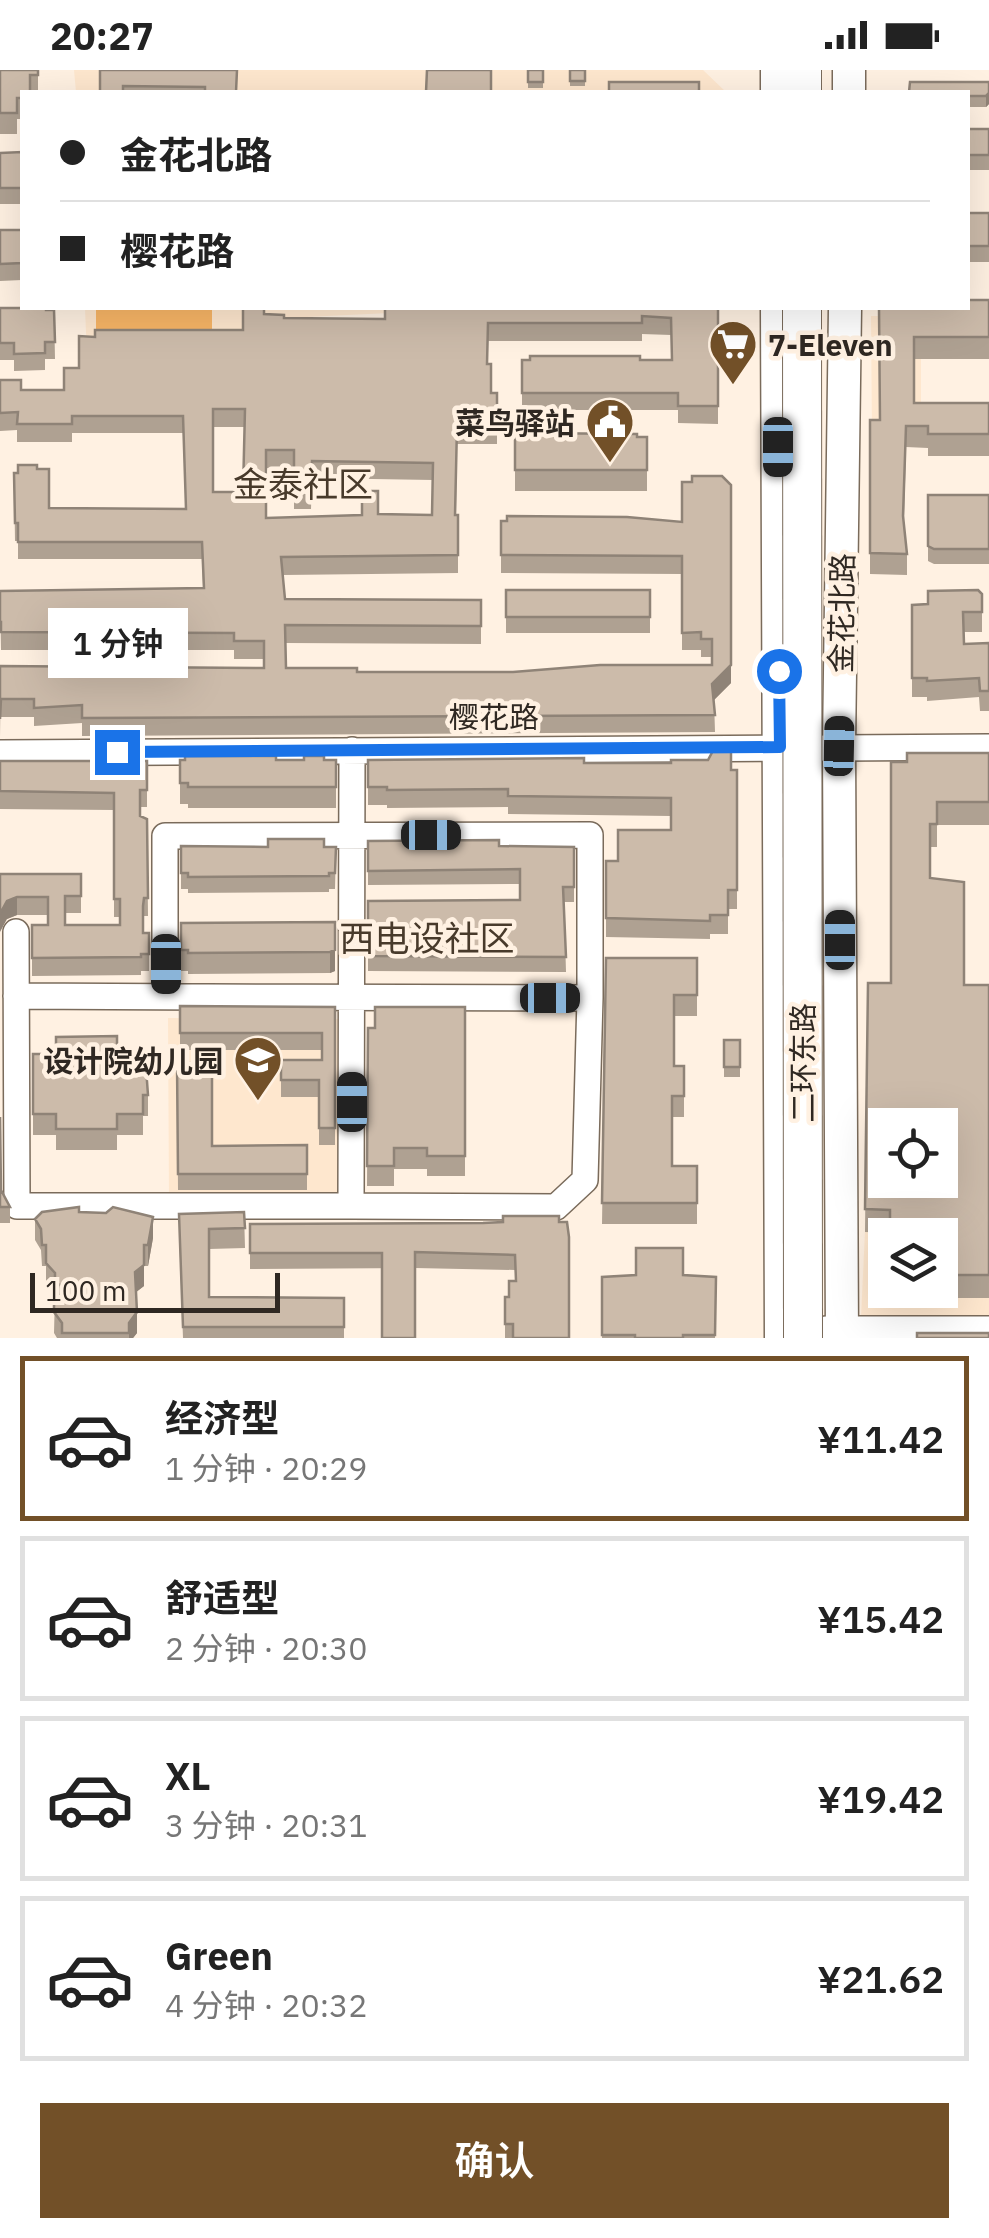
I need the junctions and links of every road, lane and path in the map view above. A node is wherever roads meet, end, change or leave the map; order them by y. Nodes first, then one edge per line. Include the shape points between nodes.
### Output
1 (764, 310) edge
2 (778, 310) edge
3 (802, 310) edge
4 (825, 310) edge
5 (846, 310) edge
6 (778, 482) junction
7 (839, 746) junction
8 (989, 746) edge
9 (780, 747) junction
10 (352, 750) junction
11 (0, 753) edge
12 (352, 835) junction
13 (16, 932) dead end
14 (16, 996) junction
15 (166, 997) junction
16 (352, 998) junction
17 (590, 998) junction
18 (351, 1206) junction
19 (989, 1329) edge
20 (788, 1335) edge
21 (837, 1335) edge

1 - 6 main road via 764,420
2 - 6 main road, 金花北路
3 - 20 highway, 二环东路, bridge
4 - 21 highway, 二环东路
5 - 7 main road, 金花北路
6 - 9 main road, 金花北路
7 - 8 street, 樱花路
7 - 9 street, 樱花路
7 - 21 main road, 金花北路
9 - 10 street, 樱花路
9 - 20 main road, 金花北路
10 - 11 street, 樱花路
10 - 12 street
12 - 15 street via 165,836
12 - 16 street
12 - 17 street via 590,835
13 - 14 street
14 - 15 street
14 - 18 street via 17,1206
15 - 16 street
16 - 17 street
16 - 18 street
17 - 18 street via 585,1180 556,1207
19 - 21 street
20 - 21 street

